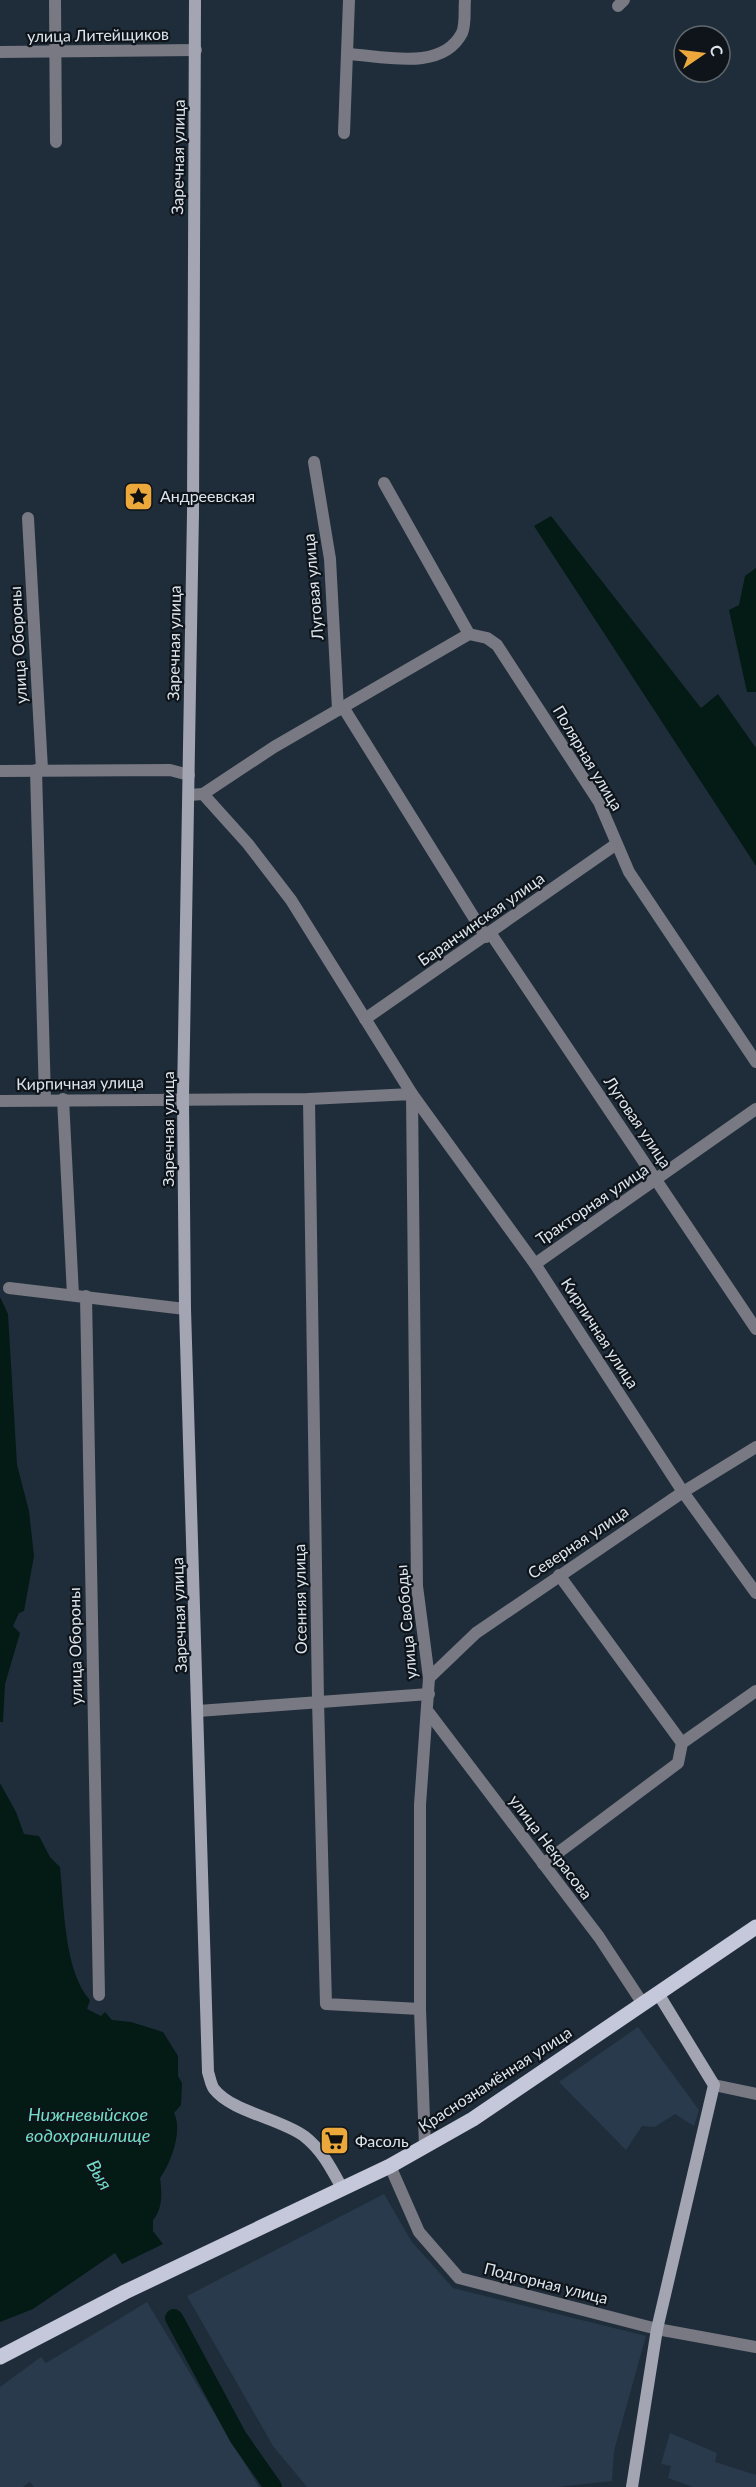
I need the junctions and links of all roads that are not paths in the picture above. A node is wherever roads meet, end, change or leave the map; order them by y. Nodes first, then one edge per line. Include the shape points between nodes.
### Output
1 (55, 0) edge
2 (195, 0) edge
3 (349, 0) edge
4 (465, 0) edge
5 (195, 50) junction
6 (0, 52) edge
7 (55, 52) junction
8 (348, 54) junction
9 (344, 133) dead end
10 (56, 142) dead end
11 (314, 462) dead end
12 (384, 483) dead end
13 (28, 518) dead end
14 (469, 634) junction
15 (340, 708) junction
16 (39, 770) junction
17 (0, 771) edge
18 (189, 775) junction
19 (202, 794) junction
20 (189, 795) junction
21 (615, 845) junction
22 (488, 935) junction
23 (366, 1019) junction
24 (756, 1062) edge
25 (412, 1094) junction
26 (183, 1098) junction
27 (63, 1099) junction
28 (309, 1099) junction
29 (45, 1100) junction
30 (0, 1101) edge
31 (756, 1109) edge
32 (658, 1180) junction
33 (535, 1264) junction
34 (9, 1288) dead end
35 (73, 1295) junction
36 (86, 1296) junction
37 (185, 1309) junction
38 (756, 1329) edge
39 (756, 1447) edge
40 (683, 1492) junction
41 (559, 1575) junction
42 (756, 1593) edge
43 (429, 1678) junction
44 (756, 1691) edge
45 (429, 1694) junction
46 (318, 1700) junction
47 (198, 1711) junction
48 (429, 1713) junction
49 (682, 1743) junction
50 (543, 1864) junction
51 (756, 1927) edge
52 (99, 1995) dead end
53 (659, 1995) junction
54 (643, 2004) junction
55 (420, 2009) junction
56 (714, 2085) junction
57 (756, 2094) edge
58 (425, 2146) junction
59 (390, 2166) junction
60 (342, 2188) junction
61 (657, 2329) junction
62 (756, 2347) edge
63 (0, 2357) edge
64 (632, 2487) edge

1 - 7 street
2 - 5 street, Заречная улица
3 - 8 street
4 - 8 street via 462,32 451,46 435,56
5 - 7 street, улица Литейщиков
5 - 18 street, Заречная улица
6 - 7 street, улица Литейщиков
7 - 10 street
8 - 9 street
11 - 15 street, Луговая улица via 330,559
12 - 14 street
13 - 16 street, улица Обороны
14 - 15 street
14 - 21 street, Полярная улица via 497,645 599,802
15 - 19 street
15 - 22 street, Луговая улица
16 - 17 street
16 - 18 street via 170,770
16 - 29 street, улица Обороны
18 - 20 street, Заречная улица
19 - 20 street
19 - 23 street, Кирпичная улица via 248,844 291,900
20 - 26 street, Заречная улица
21 - 22 street, Баранчинская улица
21 - 24 street, Полярная улица
22 - 23 street, Баранчинская улица
22 - 32 street, Луговая улица
23 - 25 street, Кирпичная улица
25 - 28 street, Кирпичная улица
25 - 33 street, Кирпичная улица
25 - 43 street, улица Свободы via 417,1586
26 - 27 street, Кирпичная улица
26 - 28 street, Кирпичная улица
26 - 37 street, Заречная улица
27 - 29 street, Кирпичная улица
27 - 35 street
28 - 46 street, Осенняя улица
29 - 30 street, Кирпичная улица
31 - 32 street, Тракторная улица
32 - 33 street, Тракторная улица
32 - 38 street, Луговая улица
33 - 40 street, Кирпичная улица
34 - 35 street
35 - 36 street
36 - 37 street
36 - 52 street, улица Обороны
37 - 47 street, Заречная улица
39 - 40 street, Северная улица
40 - 41 street, Северная улица
40 - 42 street, Кирпичная улица
41 - 43 street, Северная улица via 476,1633
41 - 49 street
43 - 45 street, улица Свободы
44 - 49 street
45 - 46 street
45 - 48 street, улица Свободы
46 - 47 street
46 - 55 street, Осенняя улица via 327,2004
47 - 60 street, Заречная улица via 208,2072 213,2089 227,2100 304,2136 327,2160
48 - 50 street, улица Некрасова
48 - 55 street, улица Свободы via 420,1805
49 - 50 street via 678,1763
50 - 54 street, улица Некрасова via 599,1937
51 - 53 main road, Краснознамённая улица
53 - 54 main road, Краснознамённая улица
53 - 56 street
54 - 58 main road, Краснознамённая улица via 473,2119
55 - 58 street, улица Свободы
56 - 57 street
56 - 61 street
58 - 59 main road, Краснознамённая улица
59 - 60 main road, Краснознамённая улица
59 - 61 street, Подгорная улица via 419,2232 459,2278
60 - 63 main road, Краснознамённая улица via 175,2267
61 - 62 street, Подгорная улица
61 - 64 street

